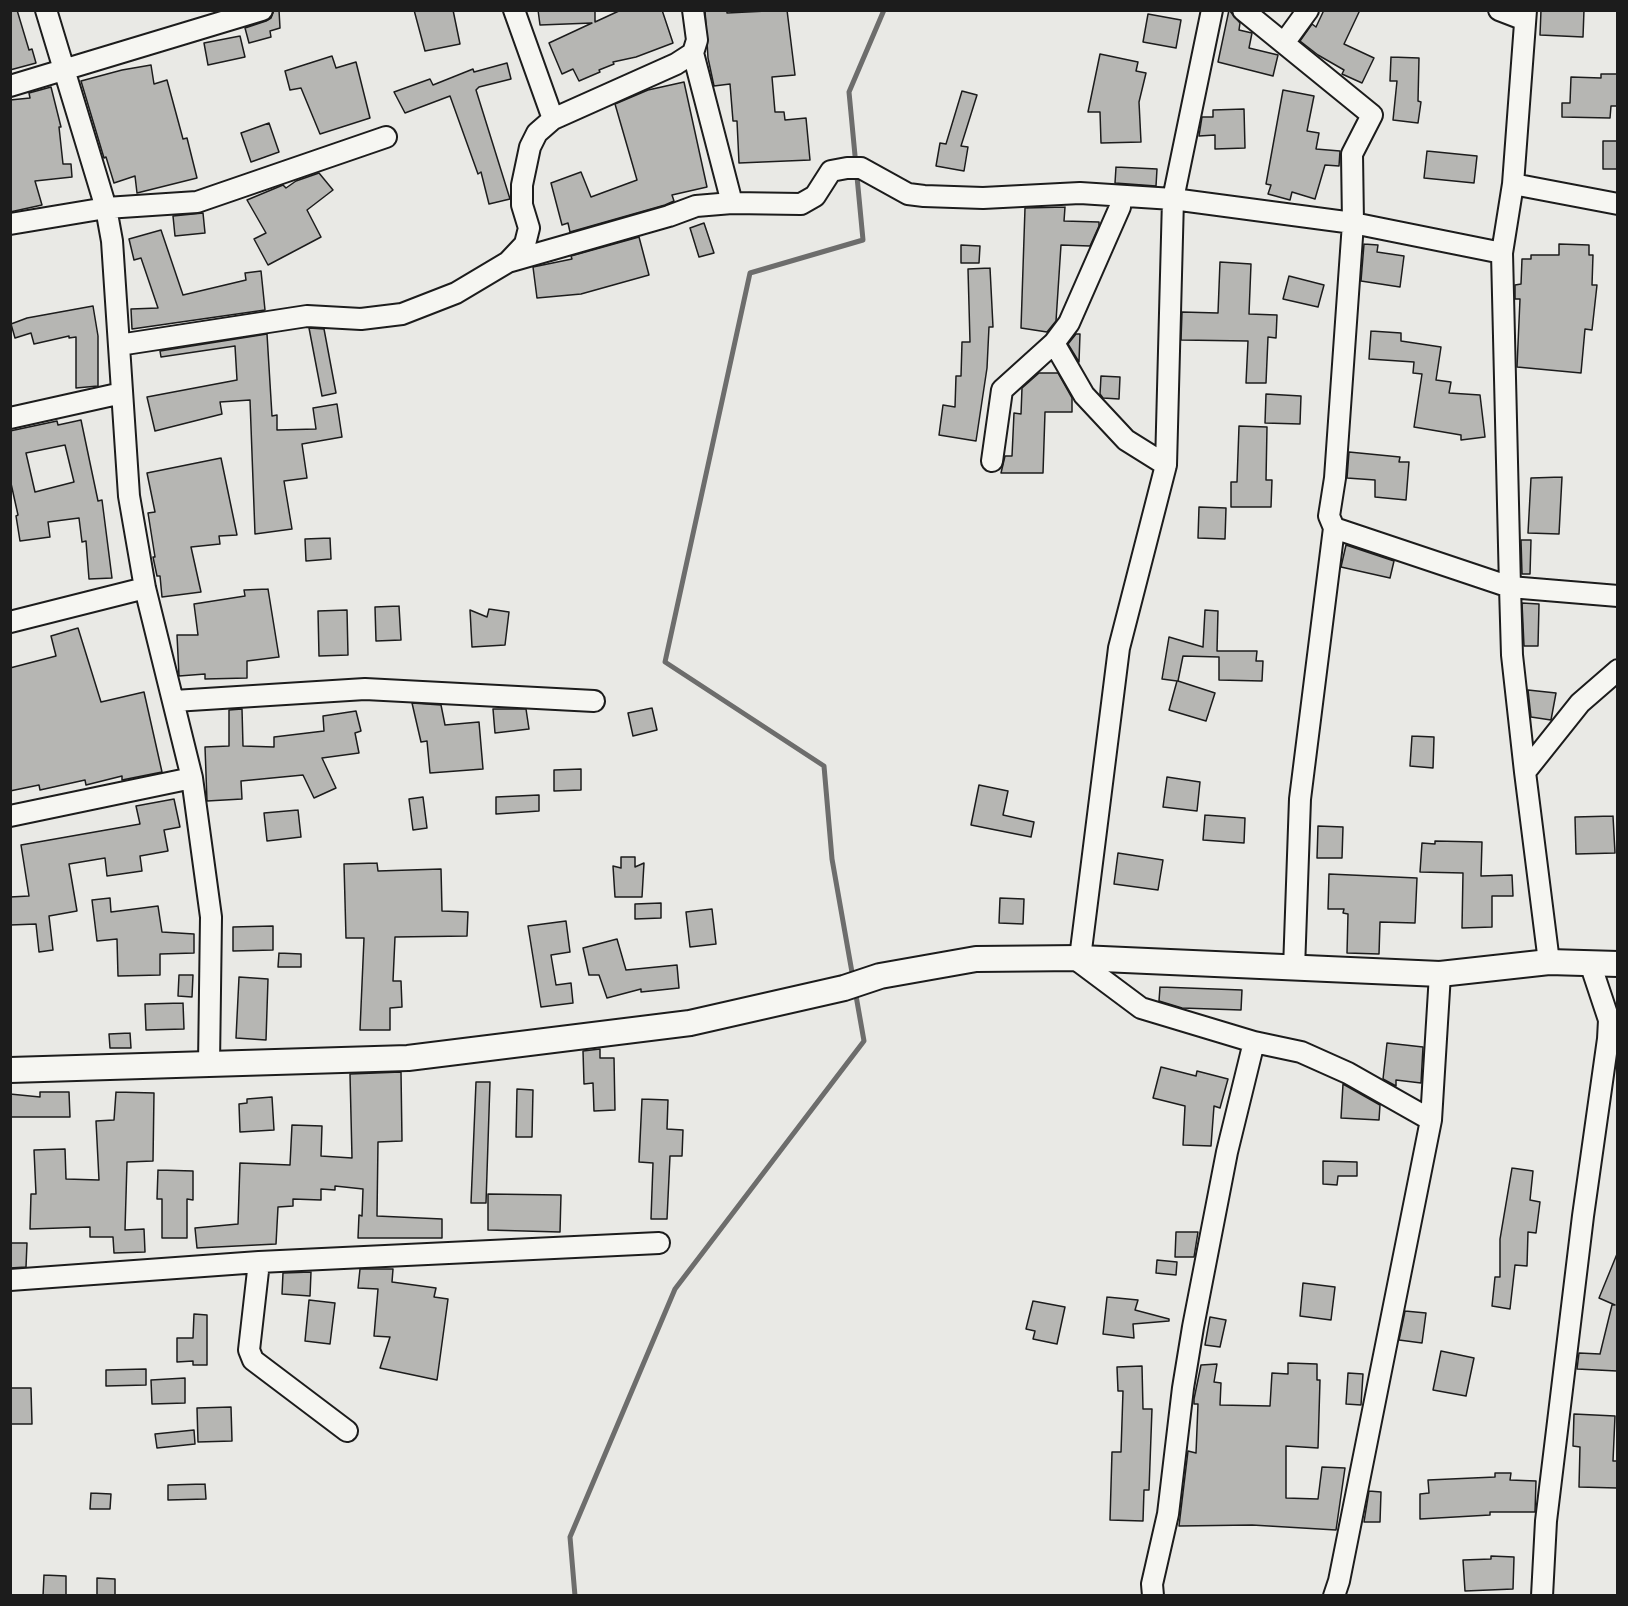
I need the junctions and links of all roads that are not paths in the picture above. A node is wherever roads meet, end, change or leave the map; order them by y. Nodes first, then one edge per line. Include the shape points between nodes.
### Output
1 (46, 10) edge
2 (262, 10) edge
3 (514, 10) edge
4 (693, 10) edge
5 (1212, 10) edge
6 (1243, 10) edge
7 (1308, 10) edge
8 (1499, 10) edge
9 (1526, 15) edge
10 (1284, 43) junction
11 (693, 53) junction
12 (64, 68) junction
13 (10, 86) edge
14 (553, 119) junction
15 (386, 137) dead end
16 (1513, 184) junction
17 (1026, 195) junction
18 (983, 198) junction
19 (1173, 199) junction
20 (732, 203) junction
21 (1617, 204) edge
22 (1120, 207) junction
23 (106, 208) junction
24 (1353, 223) junction
25 (10, 224) edge
26 (1502, 253) junction
27 (508, 262) junction
28 (1054, 343) junction
29 (119, 345) junction
30 (123, 393) junction
31 (10, 418) edge
32 (992, 461) dead end
33 (1166, 465) junction
34 (1334, 528) junction
35 (1510, 587) junction
36 (145, 588) junction
37 (1617, 596) edge
38 (10, 622) edge
39 (1617, 670) edge
40 (594, 701) dead end
41 (174, 702) junction
42 (1525, 772) junction
43 (192, 778) junction
44 (10, 816) edge
45 (1077, 958) junction
46 (1549, 962) junction
47 (1590, 963) junction
48 (1617, 964) edge
49 (1294, 969) junction
50 (1440, 974) junction
51 (1254, 1042) junction
52 (209, 1064) junction
53 (10, 1070) edge
54 (1431, 1120) junction
55 (659, 1243) dead end
56 (259, 1262) junction
57 (10, 1280) edge
58 (347, 1431) dead end
59 (1153, 1596) edge
60 (1334, 1596) edge
61 (1542, 1596) edge

1 - 12 street
2 - 12 street
3 - 14 street
4 - 11 street via 697,40
5 - 19 street
6 - 10 street
7 - 10 street
8 - 9 street
9 - 16 street
10 - 24 street via 1372,116 1352,154
11 - 14 street
11 - 20 street
12 - 13 street
12 - 23 street
14 - 27 street via 537,133 530,147 522,185 522,205 529,228 525,244
15 - 23 street via 197,202
16 - 21 street
16 - 26 street
17 - 18 street
17 - 19 street via 1080,193
17 - 22 street
18 - 20 street via 908,194 854,168 831,171 815,196 801,204
18 - 22 street
19 - 24 street
19 - 33 street
20 - 27 street via 696,206
22 - 28 street via 1069,323
23 - 25 street
23 - 29 street
24 - 26 street
24 - 34 street via 1329,516
26 - 35 street
27 - 29 street via 456,293 402,314 361,319 307,316
28 - 32 street via 1002,390
28 - 33 street via 1084,395 1126,440
29 - 30 street
30 - 31 street
30 - 36 street via 129,496
33 - 45 street via 1119,648
34 - 35 street
34 - 49 street via 1300,799
35 - 37 street
35 - 42 street via 1512,655
36 - 38 street
36 - 41 street
39 - 42 street via 1580,703
40 - 41 street via 364,689
41 - 43 street
42 - 46 street
43 - 44 street
43 - 52 street via 211,917
45 - 49 street
45 - 51 street via 1141,1008
45 - 52 street via 976,959 880,976 844,988 690,1023 408,1058
46 - 47 street
46 - 50 street
47 - 48 street
47 - 61 street via 1609,1020 1608,1039 1546,1521
49 - 50 street
50 - 54 street
51 - 54 street via 1301,1052 1348,1073
51 - 59 street via 1227,1152 1193,1327
52 - 53 street
54 - 60 street
55 - 56 street
56 - 57 street
56 - 58 street via 249,1350 253,1360

